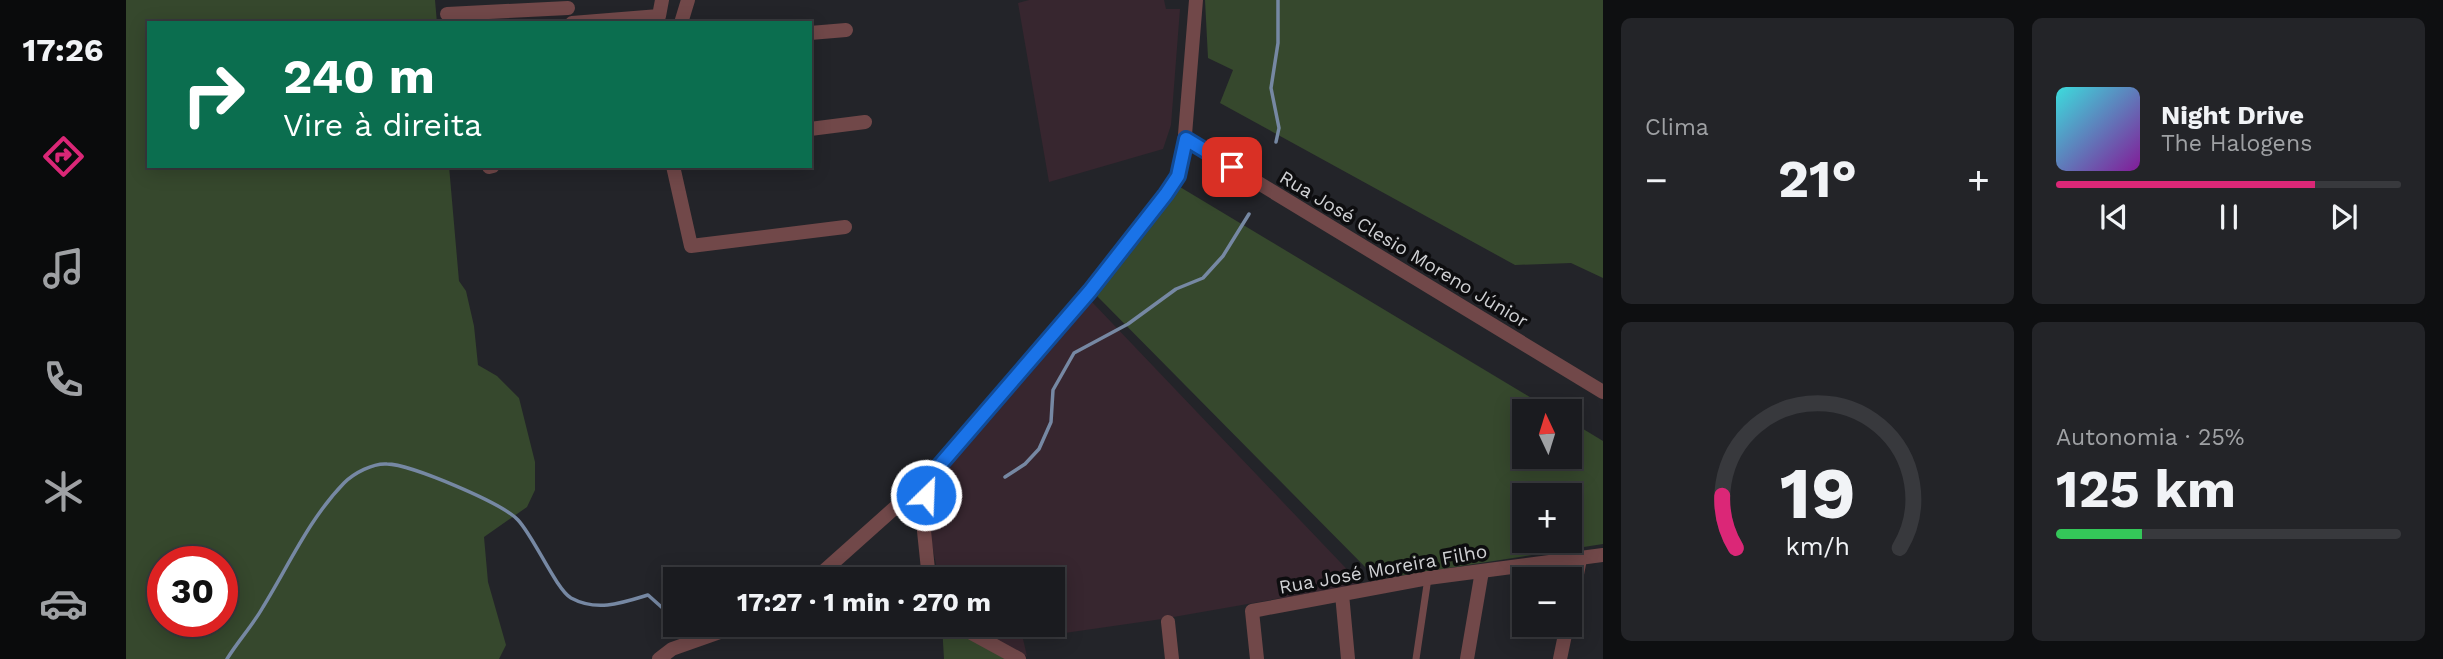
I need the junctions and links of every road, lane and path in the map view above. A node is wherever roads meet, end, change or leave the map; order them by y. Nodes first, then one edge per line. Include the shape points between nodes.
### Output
1 (662, 0) edge
2 (688, 0) edge
3 (1196, 0) edge
4 (569, 13) edge
5 (447, 15) dead end
6 (625, 21) edge
7 (682, 21) edge
8 (846, 30) dead end
9 (812, 33) edge
10 (865, 122) dead end
11 (812, 129) edge
12 (1186, 139) junction
13 (673, 168) edge
14 (845, 227) dead end
15 (1603, 392) edge
16 (927, 480) junction
17 (1603, 555) edge
18 (1580, 559) junction
19 (829, 567) edge
20 (928, 567) edge
21 (1578, 567) edge
22 (1482, 571) junction
23 (1428, 578) junction
24 (1342, 594) junction
25 (1168, 622) dead end
26 (706, 637) edge
27 (979, 637) edge
28 (1565, 637) edge
29 (659, 659) edge
30 (1018, 659) edge
31 (1172, 659) edge
32 (1257, 659) edge
33 (1348, 659) edge
34 (1416, 659) edge
35 (1467, 659) edge
36 (1560, 659) edge

1 - 6 street via 659,16
2 - 7 street
3 - 12 street
4 - 5 street
4 - 6 street
8 - 9 street
10 - 11 street
12 - 15 street, Rua José Clesio Moreno Júnior
12 - 16 street via 1178,176 1166,194 1090,291
13 - 14 street via 691,246
16 - 19 street
16 - 20 street
17 - 18 street, Rua José Moreira Filho
18 - 21 street
18 - 22 street, Rua José Moreira Filho
22 - 23 street, Rua José Moreira Filho
22 - 35 street
23 - 24 street, Rua José Moreira Filho
23 - 34 lane
24 - 32 street, Rua José Moreira Filho via 1252,611
24 - 33 street
25 - 31 street
26 - 29 street via 672,649
27 - 30 street
28 - 36 street

